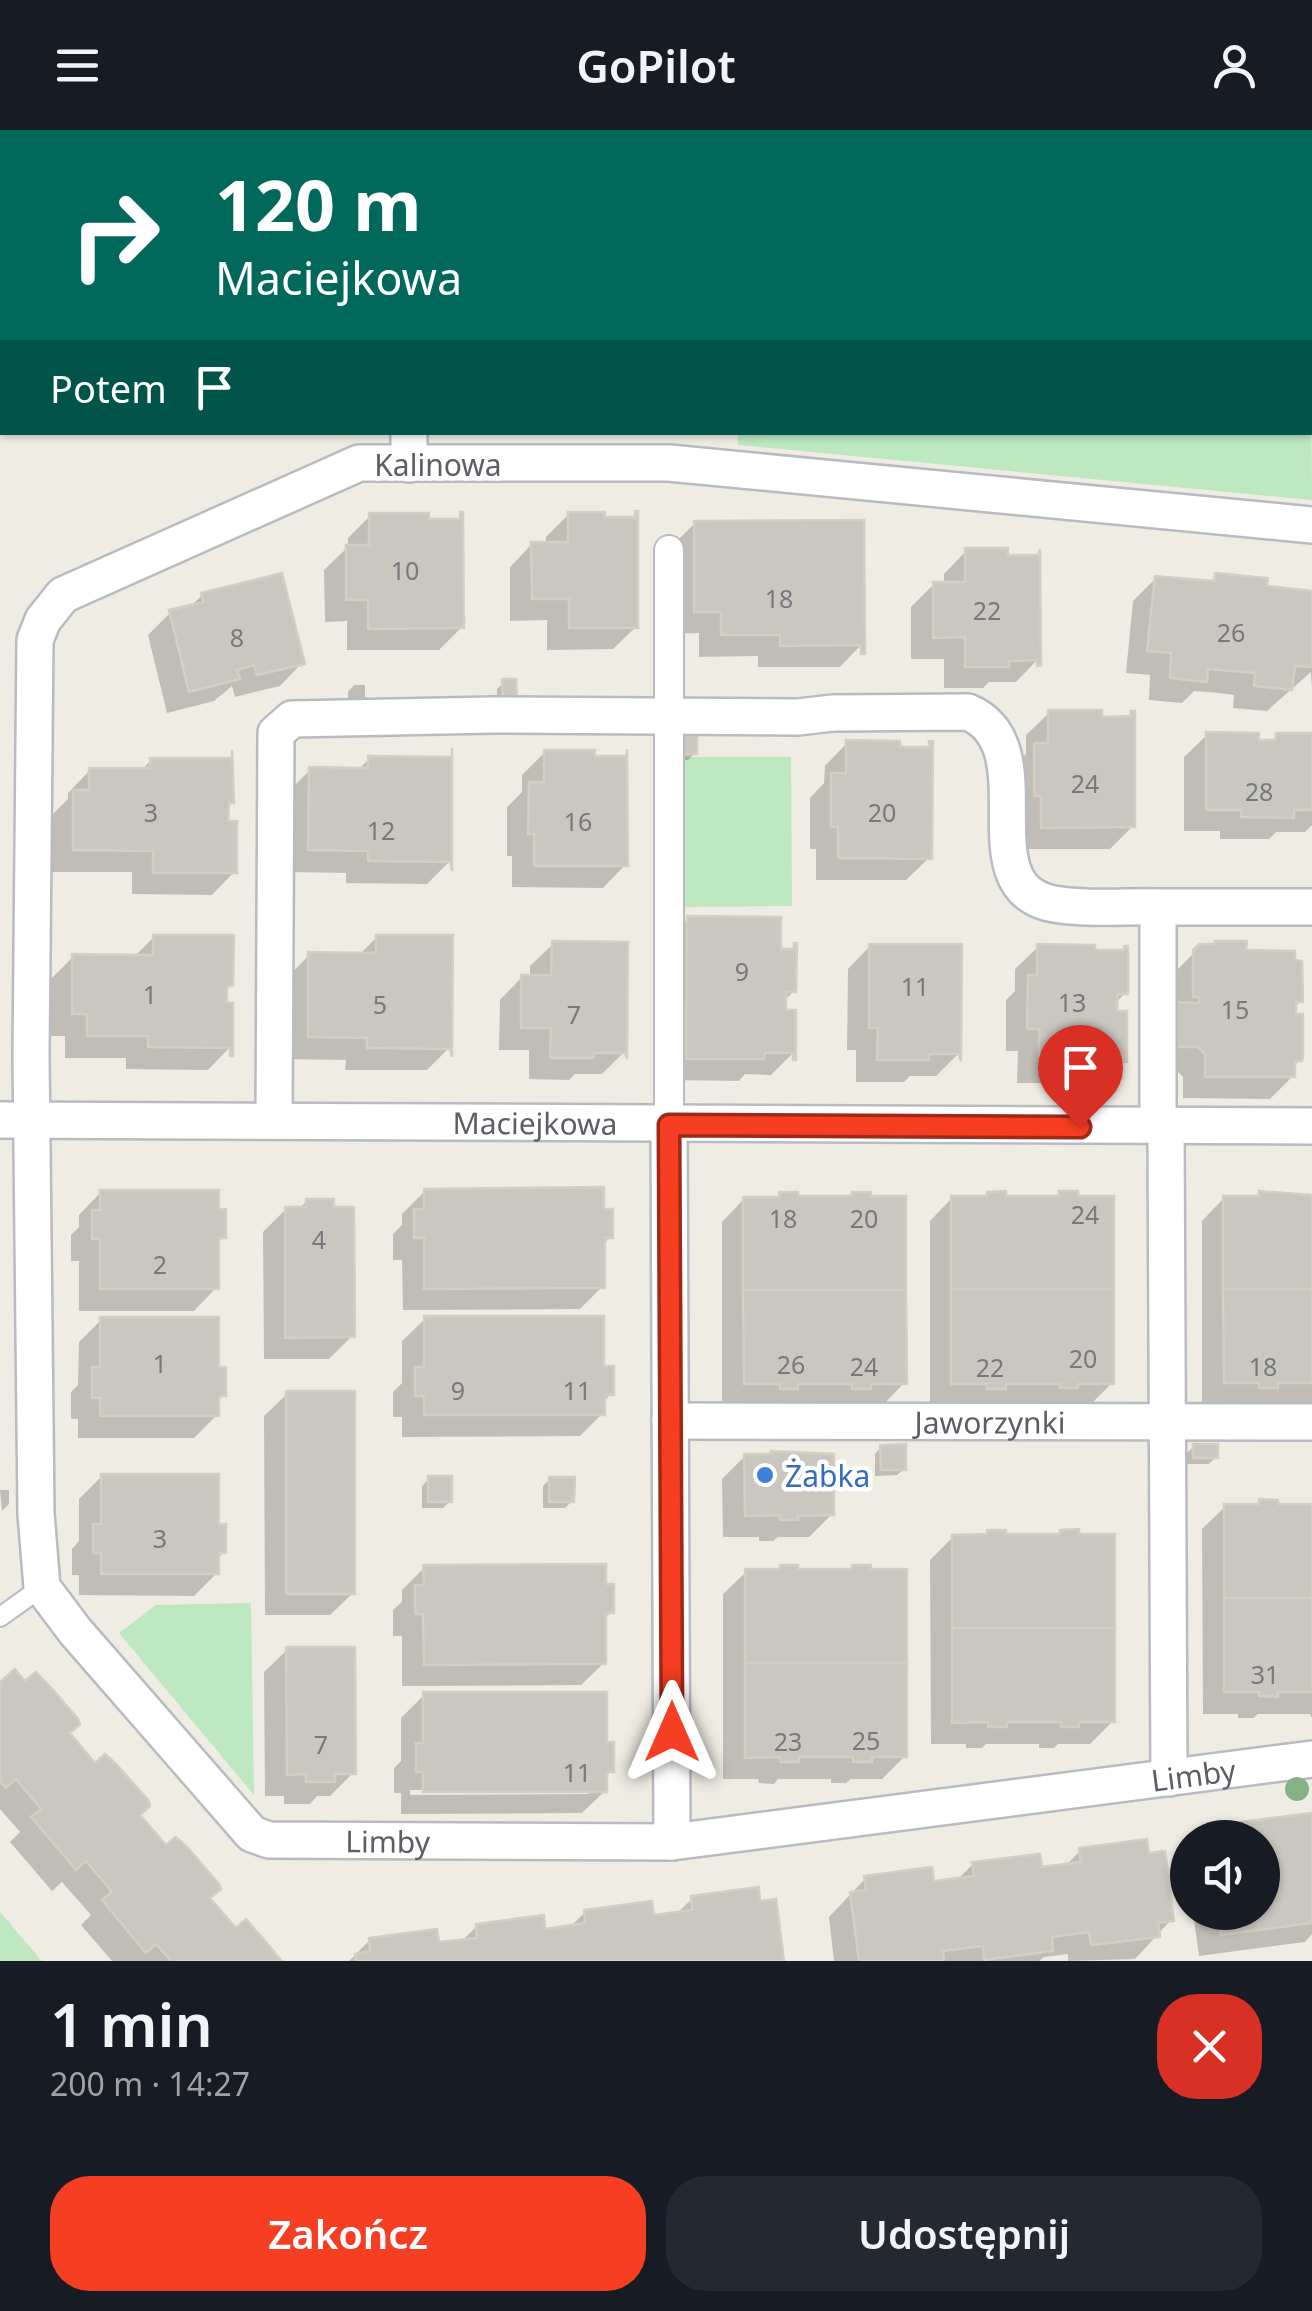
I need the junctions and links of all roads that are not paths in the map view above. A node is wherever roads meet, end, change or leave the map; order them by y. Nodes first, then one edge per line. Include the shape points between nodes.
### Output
1 (409, 448) edge
2 (1312, 525) edge
3 (669, 550) dead end
4 (668, 718) junction
5 (1158, 907) junction
6 (1312, 907) edge
7 (16, 1120) edge
8 (274, 1121) junction
9 (669, 1125) junction
10 (1312, 1126) edge
11 (1162, 1127) junction
12 (670, 1421) junction
13 (1166, 1422) junction
14 (1312, 1422) edge
15 (42, 1587) junction
16 (0, 1616) edge
17 (1312, 1759) edge
18 (1169, 1778) junction
19 (672, 1842) junction

1 - 2 street, Kalinowa via 669,463
1 - 7 street, Kalinowa via 279,497 63,595 42,620
3 - 4 street
4 - 5 street via 968,712 981,717 1006,756 1008,854 1023,886 1050,903
4 - 8 street via 492,715 283,724 276,733
4 - 9 street
5 - 6 street
5 - 11 street
7 - 8 street, Maciejkowa
7 - 15 street
8 - 9 street, Maciejkowa
9 - 11 street, Maciejkowa
9 - 12 street
10 - 11 street, Maciejkowa
11 - 13 street
12 - 13 street, Jaworzynki
12 - 19 street
13 - 14 street, Jaworzynki
13 - 18 street
15 - 16 lane
15 - 19 street, Limby via 252,1834 269,1840
17 - 18 street, Limby
18 - 19 street, Limby

